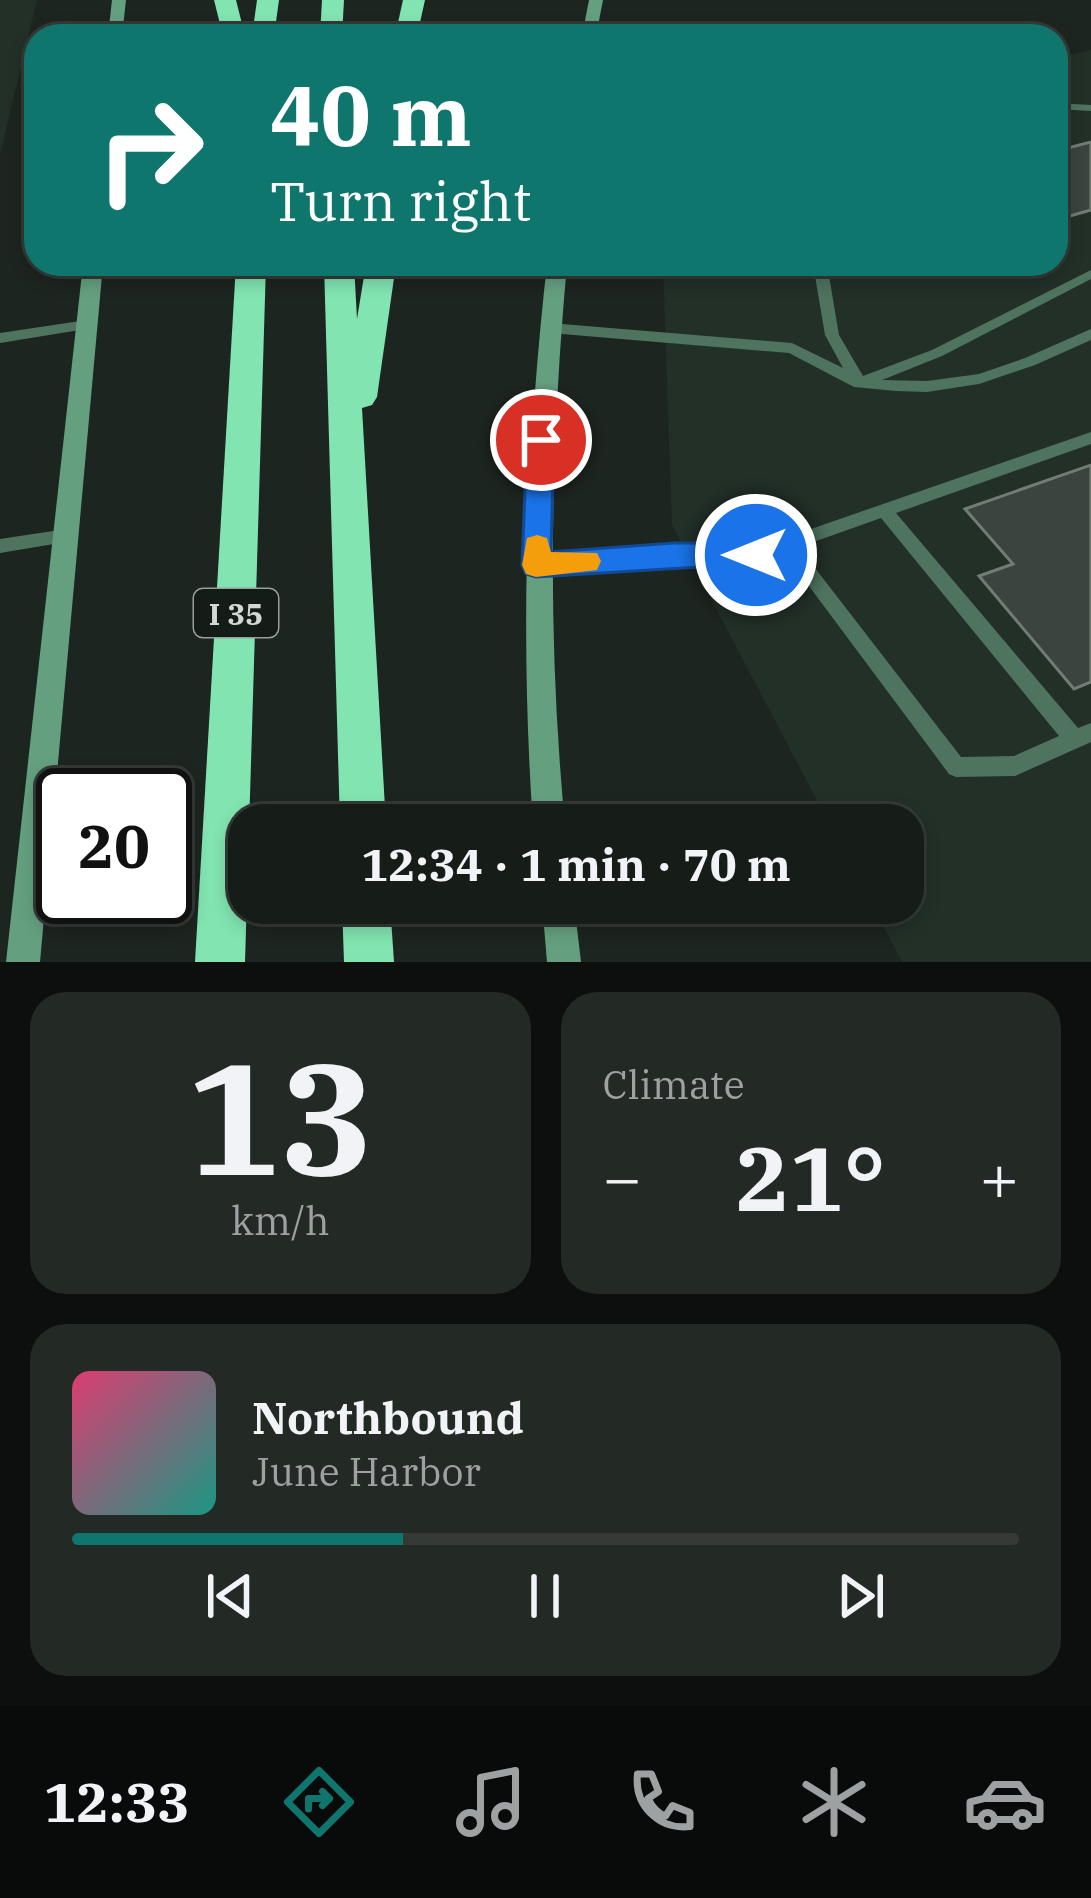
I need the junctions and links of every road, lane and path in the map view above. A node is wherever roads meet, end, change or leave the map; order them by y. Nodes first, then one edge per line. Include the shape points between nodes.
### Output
1 (1091, 274) edge
2 (92, 276) edge
3 (250, 276) edge
4 (340, 276) edge
5 (379, 276) edge
6 (556, 276) edge
7 (822, 276) edge
8 (87, 325) junction
9 (550, 328) junction
10 (1091, 334) edge
11 (0, 338) edge
12 (860, 383) junction
13 (1091, 438) edge
14 (348, 471) junction
15 (884, 510) junction
16 (66, 536) junction
17 (0, 546) edge
18 (756, 555) junction
19 (536, 565) junction
20 (1083, 736) edge
21 (362, 804) edge
22 (548, 804) edge
23 (367, 924) edge
24 (559, 924) edge
25 (23, 962) edge
26 (220, 962) edge
27 (368, 962) edge
28 (564, 962) edge

1 - 12 lane
2 - 8 main road
3 - 26 highway, I 35
4 - 14 highway
5 - 14 highway
6 - 9 main road
7 - 12 lane via 832,335
8 - 11 lane
8 - 16 main road
9 - 12 lane via 792,347
9 - 19 main road
10 - 12 lane via 964,385
13 - 15 lane
14 - 21 highway
15 - 18 lane
15 - 20 lane
16 - 17 lane
16 - 25 main road
18 - 19 lane
18 - 20 lane via 809,573 956,767 1015,766
19 - 22 main road
23 - 27 highway
24 - 28 main road

